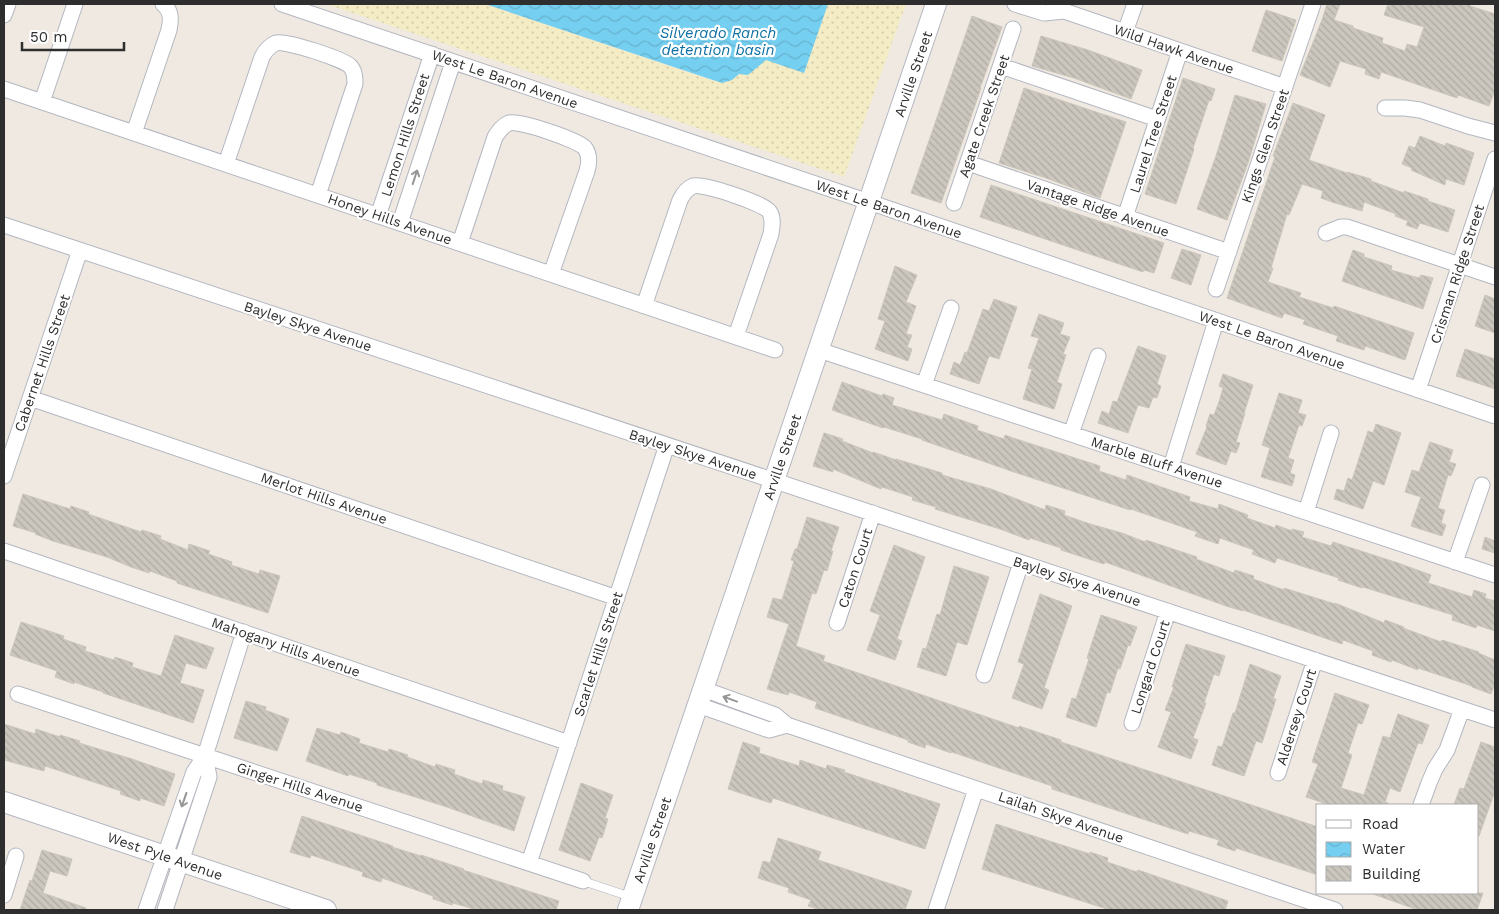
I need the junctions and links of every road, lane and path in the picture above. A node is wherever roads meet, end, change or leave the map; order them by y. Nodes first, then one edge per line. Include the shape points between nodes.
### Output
1 (8, 4) edge
2 (75, 4) edge
3 (282, 4) edge
4 (936, 4) edge
5 (1015, 4) edge
6 (1134, 4) edge
7 (1313, 4) edge
8 (1059, 7) edge
9 (166, 8) edge
10 (4, 15) edge
11 (1013, 29) dead end
12 (1125, 32) junction
13 (1180, 51) junction
14 (432, 54) junction
15 (453, 62) junction
16 (1001, 66) junction
17 (1284, 87) junction
18 (4, 89) edge
19 (42, 102) junction
20 (1385, 108) dead end
21 (1157, 119) junction
22 (134, 133) junction
23 (1495, 133) edge
24 (1495, 158) edge
25 (968, 163) junction
26 (226, 164) junction
27 (318, 195) junction
28 (869, 202) junction
29 (954, 203) dead end
30 (378, 216) junction
31 (1125, 217) junction
32 (400, 223) junction
33 (4, 225) edge
34 (1326, 233) dead end
35 (460, 243) junction
36 (80, 250) junction
37 (1229, 252) junction
38 (1459, 265) junction
39 (552, 274) junction
40 (1495, 277) edge
41 (1216, 289) dead end
42 (644, 306) junction
43 (951, 308) dead end
44 (1216, 321) junction
45 (736, 336) junction
46 (775, 350) dead end
47 (819, 350) junction
48 (1098, 356) dead end
49 (924, 384) junction
50 (1418, 390) junction
51 (30, 398) junction
52 (1495, 416) edge
53 (1331, 433) dead end
54 (1071, 434) junction
55 (667, 445) junction
56 (1172, 467) junction
57 (4, 476) edge
58 (774, 481) junction
59 (1482, 484) dead end
60 (1306, 512) junction
61 (873, 513) junction
62 (4, 551) edge
63 (1455, 562) junction
64 (1020, 563) junction
65 (1495, 575) edge
66 (617, 598) junction
67 (1168, 611) junction
68 (837, 623) dead end
69 (244, 632) junction
70 (1315, 660) junction
71 (984, 675) dead end
72 (18, 694) dead end
73 (700, 697) junction
74 (754, 708) junction
75 (1462, 709) junction
76 (1495, 720) edge
77 (750, 723) junction
78 (1132, 723) dead end
79 (787, 725) junction
80 (569, 743) junction
81 (205, 756) junction
82 (1278, 773) dead end
83 (976, 789) junction
84 (4, 802) edge
85 (1421, 804) edge
86 (16, 856) dead end
87 (173, 859) junction
88 (529, 863) junction
89 (583, 881) joint
90 (4, 895) edge
91 (630, 904) edge
92 (316, 909) edge
93 (146, 910) edge
94 (165, 910) edge
95 (936, 910) edge
96 (1335, 910) edge

1 - 10 street
2 - 19 street
3 - 14 street, West Le Baron Avenue
4 - 28 street, Arville Street
5 - 8 street, Wild Hawk Avenue via 1044,14
6 - 12 street
7 - 17 street, Kings Glen Street
8 - 12 street, Wild Hawk Avenue
9 - 22 street via 171,18 169,30
11 - 16 street, Agate Creek Street
12 - 13 street, Wild Hawk Avenue
13 - 17 street, Wild Hawk Avenue
13 - 21 street, Laurel Tree Street
14 - 15 street, West Le Baron Avenue
14 - 30 street, Lemon Hills Street
15 - 28 street, West Le Baron Avenue
32 -> 15 street, Lemon Hills Street
16 - 21 street
16 - 25 street, Agate Creek Street
17 - 37 street, Kings Glen Street
18 - 19 street, Honey Hills Avenue
19 - 22 street, Honey Hills Avenue
20 - 23 street via 1420,110
21 - 31 street, Laurel Tree Street
22 - 26 street, Honey Hills Avenue
24 - 38 street, Crisman Ridge Street
25 - 29 street, Agate Creek Street
25 - 31 street, Vantage Ridge Avenue
26 - 27 street, Honey Hills Avenue
26 - 27 street via 262,57 273,45 289,43 347,64 354,72 354,91
27 - 30 street, Honey Hills Avenue
28 - 44 street, West Le Baron Avenue
28 - 47 street, Arville Street
30 - 32 street, Honey Hills Avenue
31 - 37 street, Vantage Ridge Avenue
32 - 35 street, Honey Hills Avenue
33 - 36 street, Bayley Skye Avenue
34 - 38 street via 1348,227
35 - 39 street, Honey Hills Avenue
35 - 39 street via 499,131 507,124 522,123 574,141 588,152 587,171
36 - 51 street, Cabernet Hills Street
36 - 55 street, Bayley Skye Avenue
37 - 41 street, Kings Glen Street
38 - 40 street
38 - 50 street, Crisman Ridge Street
39 - 42 street, Honey Hills Avenue
42 - 45 street, Honey Hills Avenue
42 - 45 street via 683,194 690,188 706,186 758,204 771,215 771,234
43 - 49 street
44 - 50 street, West Le Baron Avenue
44 - 56 street
45 - 46 street, Honey Hills Avenue
47 - 49 street, Marble Bluff Avenue
47 - 58 street, Arville Street
48 - 54 street
49 - 54 street, Marble Bluff Avenue
50 - 52 street, West Le Baron Avenue
51 - 57 street, Cabernet Hills Street
51 - 66 street, Merlot Hills Avenue
53 - 60 street
54 - 56 street, Marble Bluff Avenue
55 - 58 street, Bayley Skye Avenue
55 - 66 street, Scarlet Hills Street
56 - 60 street, Marble Bluff Avenue
58 - 61 street, Bayley Skye Avenue
58 - 73 street, Arville Street
59 - 63 street
60 - 63 street, Marble Bluff Avenue
61 - 64 street, Bayley Skye Avenue
61 - 68 street, Caton Court
62 - 69 street, Mahogany Hills Avenue
63 - 65 street, Marble Bluff Avenue
64 - 67 street, Bayley Skye Avenue
64 - 71 street
66 - 80 street, Scarlet Hills Street
67 - 70 street, Bayley Skye Avenue
67 - 78 street, Longard Court
69 - 80 street, Mahogany Hills Avenue
69 - 81 street
70 - 75 street, Bayley Skye Avenue
70 - 82 street, Aldersey Court
72 - 81 street, Ginger Hills Avenue
74 -> 73 street, Lailah Skye Avenue
73 - 77 street, Lailah Skye Avenue
73 - 91 street, Arville Street
74 - 77 lane
74 - 79 street, Lailah Skye Avenue via 775,715
75 - 76 street, Bayley Skye Avenue
75 - 85 street
77 - 79 street, Lailah Skye Avenue via 769,730
79 - 83 street, Lailah Skye Avenue
80 - 88 street, Scarlet Hills Street
81 - 87 street via 209,777
81 - 88 street, Ginger Hills Avenue
83 - 95 street
83 - 96 street, Lailah Skye Avenue
84 - 87 street, West Pyle Avenue
86 - 90 street
87 - 92 street, West Pyle Avenue
87 - 93 street
87 - 94 street
88 - 89 street, Ginger Hills Avenue
89 - 91 lane

